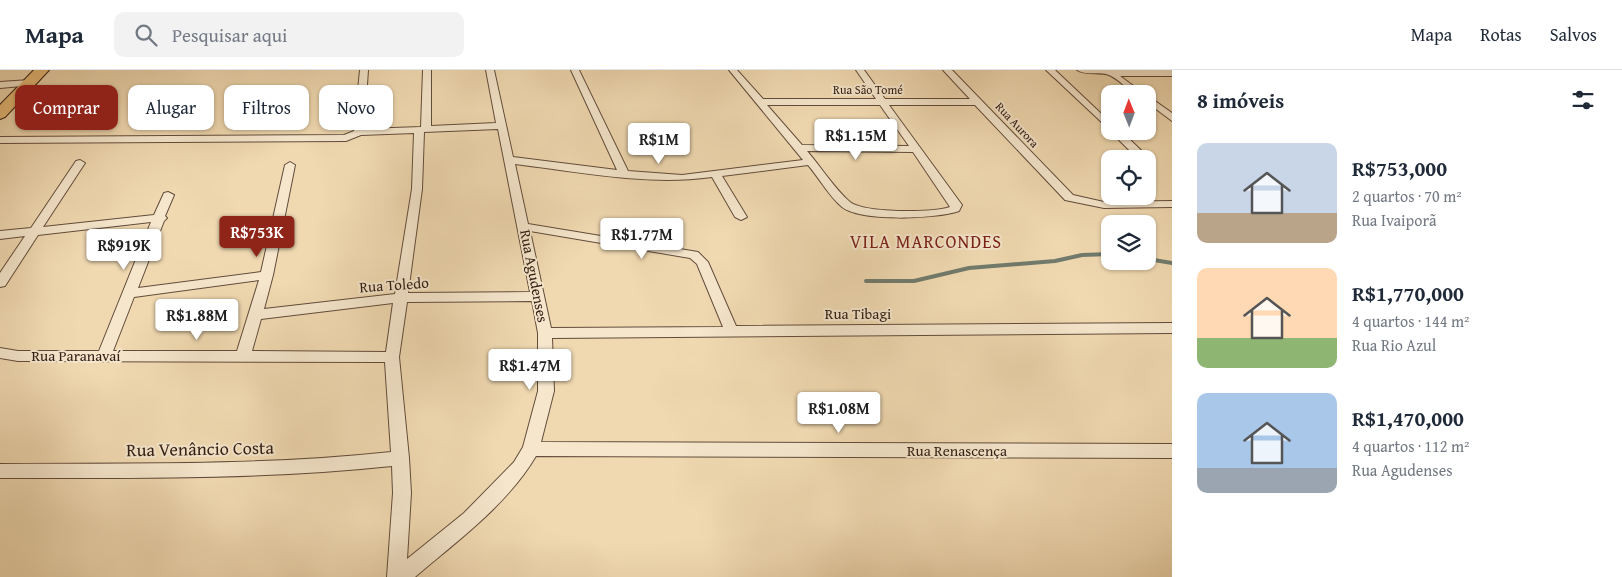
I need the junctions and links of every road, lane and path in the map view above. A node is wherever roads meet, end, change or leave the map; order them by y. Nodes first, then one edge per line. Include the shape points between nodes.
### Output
1 (42, 70) edge
2 (364, 70) edge
3 (428, 70) edge
4 (490, 70) edge
5 (575, 70) edge
6 (733, 70) edge
7 (860, 70) edge
8 (947, 70) edge
9 (1050, 70) edge
10 (1081, 70) edge
11 (1111, 73) junction
12 (1172, 73) edge
13 (30, 83) junction
14 (0, 85) edge
15 (1128, 85) edge
16 (758, 102) junction
17 (884, 102) junction
18 (977, 102) junction
19 (1156, 105) edge
20 (0, 114) edge
21 (1101, 118) edge
22 (1172, 118) edge
23 (502, 126) junction
24 (422, 129) junction
25 (359, 132) junction
26 (0, 140) edge
27 (1125, 140) edge
28 (798, 148) junction
29 (915, 149) junction
30 (1135, 150) edge
31 (509, 160) junction
32 (809, 162) junction
33 (80, 163) dead end
34 (290, 164) dead end
35 (624, 173) junction
36 (716, 175) junction
37 (168, 195) dead end
38 (1172, 204) edge
39 (741, 217) dead end
40 (161, 218) junction
41 (524, 227) junction
42 (35, 231) junction
43 (0, 235) edge
44 (267, 275) junction
45 (0, 283) edge
46 (130, 293) junction
47 (536, 296) junction
48 (401, 298) junction
49 (255, 315) junction
50 (1172, 328) edge
51 (731, 330) junction
52 (545, 334) junction
53 (0, 353) edge
54 (104, 356) junction
55 (243, 356) junction
56 (392, 357) junction
57 (532, 449) junction
58 (1172, 451) edge
59 (401, 458) junction
60 (0, 471) edge
61 (399, 577) edge

1 - 13 main road
2 - 25 street
3 - 24 street
4 - 23 street, Rua Agudenses
5 - 35 street
6 - 16 street
7 - 17 street
8 - 18 street, Rua Aurora
9 - 21 street
10 - 11 street
11 - 12 street
11 - 15 street
13 - 14 street
13 - 20 main road
16 - 17 street, Rua São Tomé
16 - 28 street
17 - 18 street, Rua São Tomé
17 - 29 street
18 - 38 street, Rua Aurora via 1069,198 1104,205
19 - 22 street
23 - 24 street
23 - 31 street, Rua Agudenses
24 - 25 street
24 - 48 street
25 - 26 street via 346,138
27 - 30 street
28 - 29 street
28 - 32 street
29 - 32 street via 956,205 954,209 941,213 867,213 848,205
31 - 35 street
31 - 41 street, Rua Agudenses
32 - 36 street
33 - 42 street
34 - 44 street
35 - 36 street via 667,178
36 - 39 street
37 - 40 street
40 - 42 street
40 - 46 street
41 - 47 street, Rua Agudenses
41 - 51 street via 694,255 702,262
42 - 43 street
42 - 45 street
44 - 46 street
44 - 49 street
46 - 54 street
47 - 48 street, Rua Toledo
47 - 52 street, Rua Agudenses
48 - 49 street, Rua Toledo
48 - 56 street
49 - 55 street
50 - 51 street, Rua Tibagi
51 - 52 street, Rua Tibagi
52 - 57 street, Rua Agudenses via 546,391
53 - 54 street, Rua Paranavaí
54 - 55 street, Rua Paranavaí
55 - 56 street, Rua Paranavaí
56 - 59 street
57 - 58 street, Rua Renascença
57 - 61 street, Rua Agudenses via 470,519
59 - 60 street, Rua Venâncio Costa via 317,467 237,470
59 - 61 street

